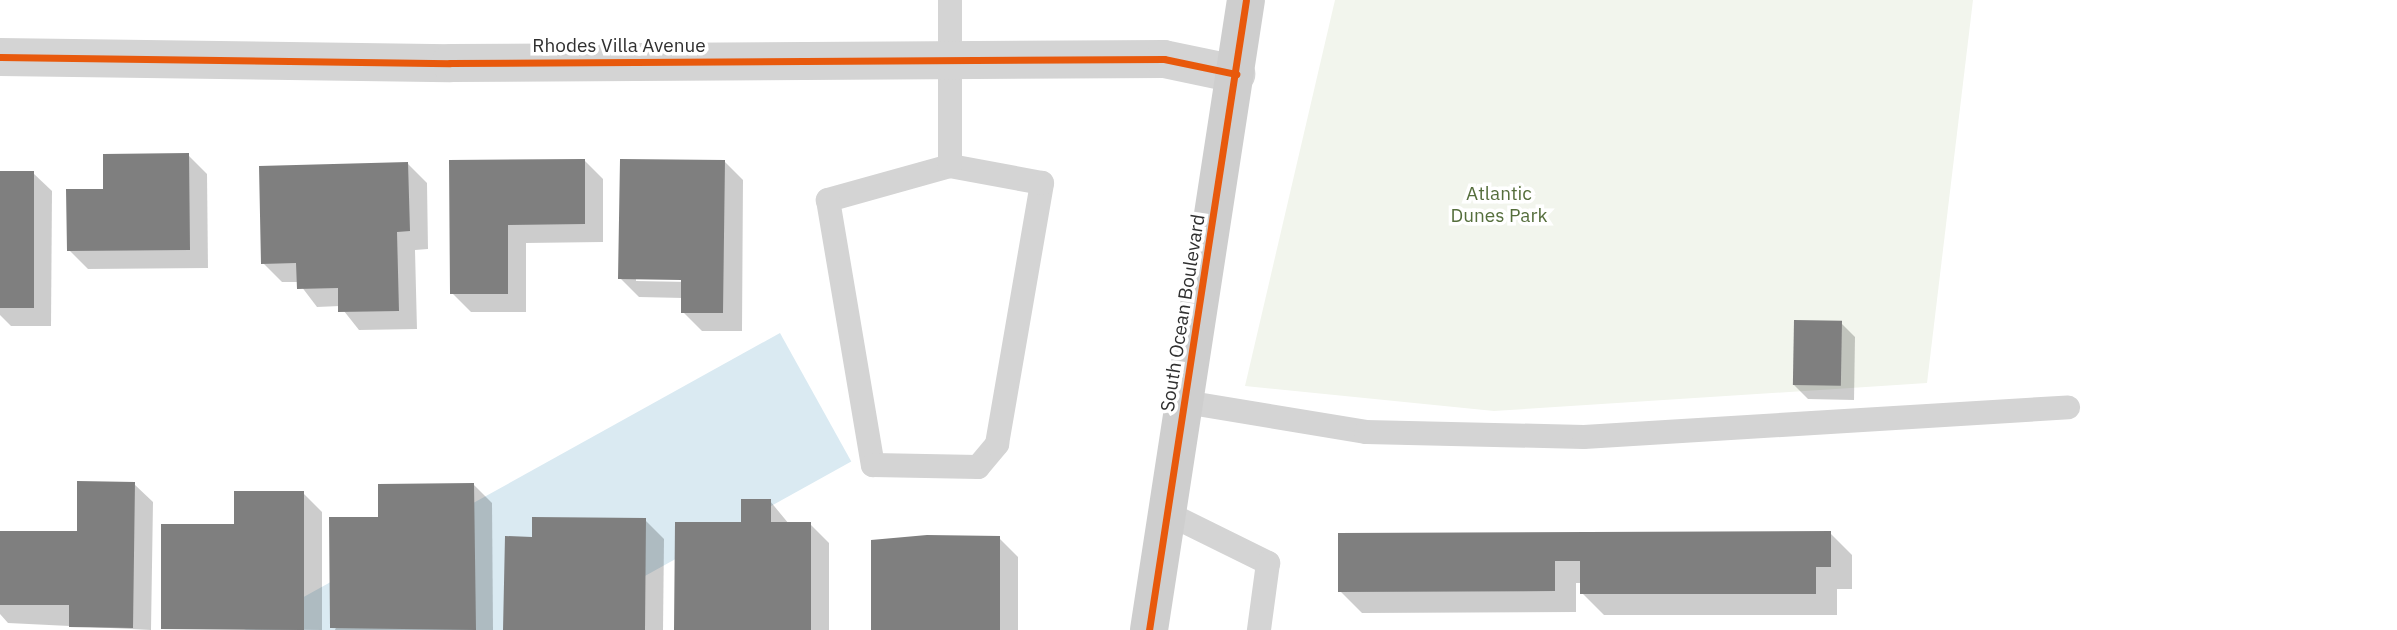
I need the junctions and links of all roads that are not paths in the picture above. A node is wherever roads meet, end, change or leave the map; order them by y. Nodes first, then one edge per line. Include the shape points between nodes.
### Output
1 (950, 0) edge
2 (1247, 0) edge
3 (0, 57) edge
4 (948, 59) junction
5 (1236, 74) junction
6 (950, 166) junction
7 (1185, 402) junction
8 (2068, 407) dead end
9 (1167, 513) junction
10 (1149, 630) edge
11 (1259, 630) edge

1 - 4 lane
2 - 5 main road, South Ocean Boulevard
3 - 4 street, Rhodes Villa Avenue
4 - 5 street, Rhodes Villa Avenue via 1164,59
4 - 6 lane
5 - 7 main road, South Ocean Boulevard
6 - 6 lane via 1042,183 997,444 978,467 873,466 828,200
7 - 8 lane via 1366,432 1584,437
7 - 9 main road, South Ocean Boulevard
9 - 10 main road, South Ocean Boulevard
9 - 11 lane via 1268,563

